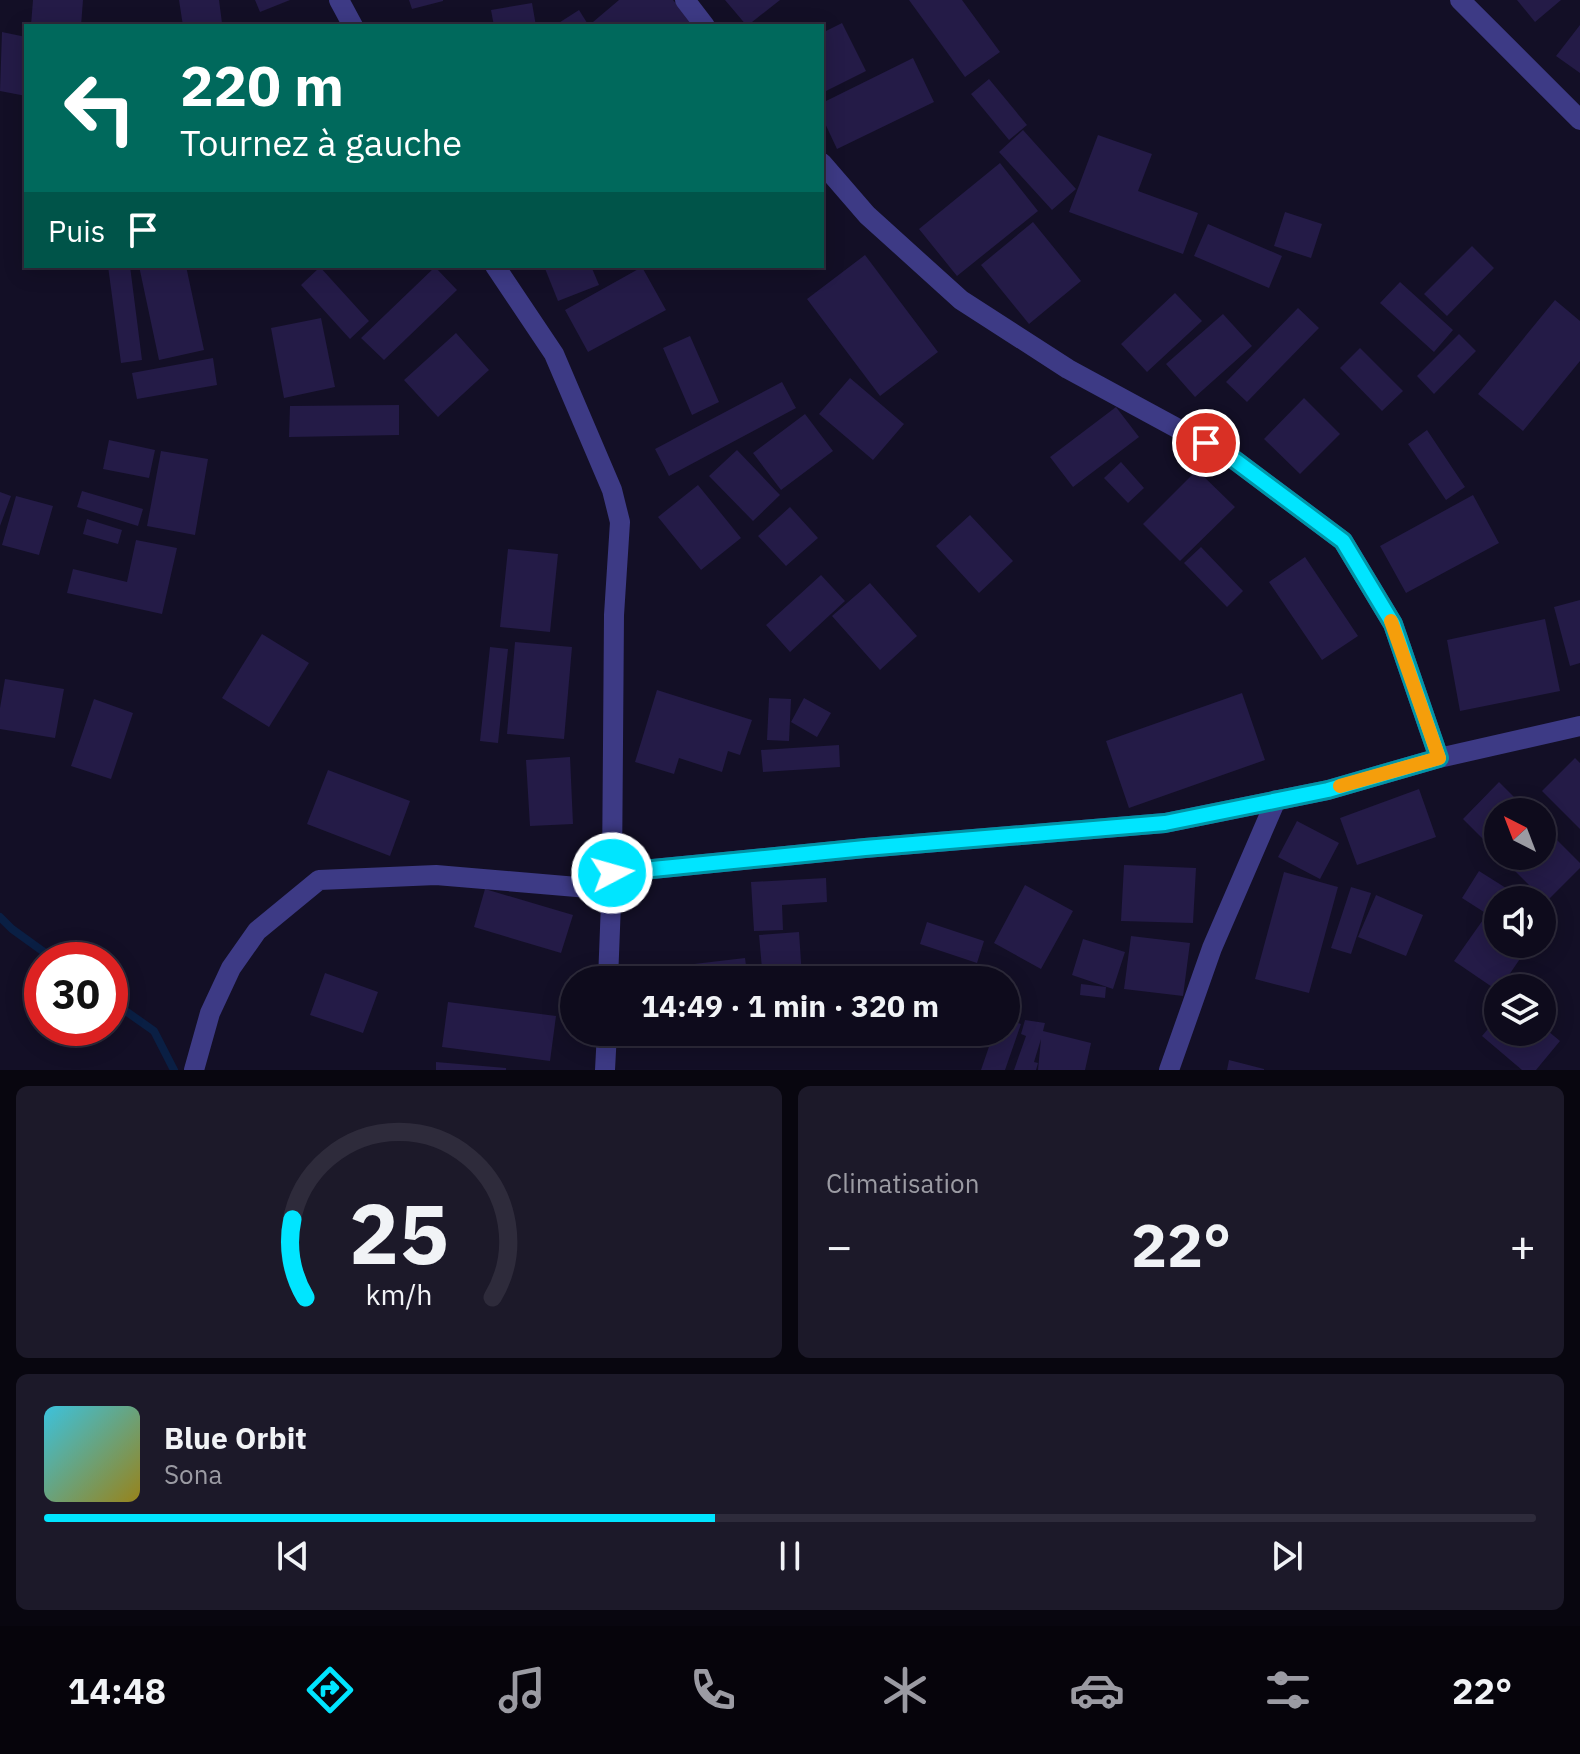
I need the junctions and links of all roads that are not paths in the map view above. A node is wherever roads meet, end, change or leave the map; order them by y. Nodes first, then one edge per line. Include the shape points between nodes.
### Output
1 (339, 0) edge
2 (685, 0) edge
3 (1460, 0) edge
4 (352, 24) edge
5 (703, 24) edge
6 (1580, 120) edge
7 (824, 165) edge
8 (496, 268) edge
9 (1580, 726) edge
10 (1439, 758) junction
11 (1276, 800) junction
12 (612, 882) junction
13 (609, 966) edge
14 (606, 1046) edge
15 (194, 1070) edge
16 (605, 1070) edge
17 (1169, 1070) edge

1 - 4 street
2 - 5 street
3 - 6 street
7 - 10 street via 867,215 961,300 1068,369 1232,458 1343,541 1393,624
8 - 12 street via 554,354 612,490 620,522
9 - 10 street
10 - 11 street
11 - 12 street via 1165,823 865,848
11 - 17 street via 1212,948
12 - 13 street
12 - 15 street via 436,875 319,880 257,931 231,968 210,1013
14 - 16 street

